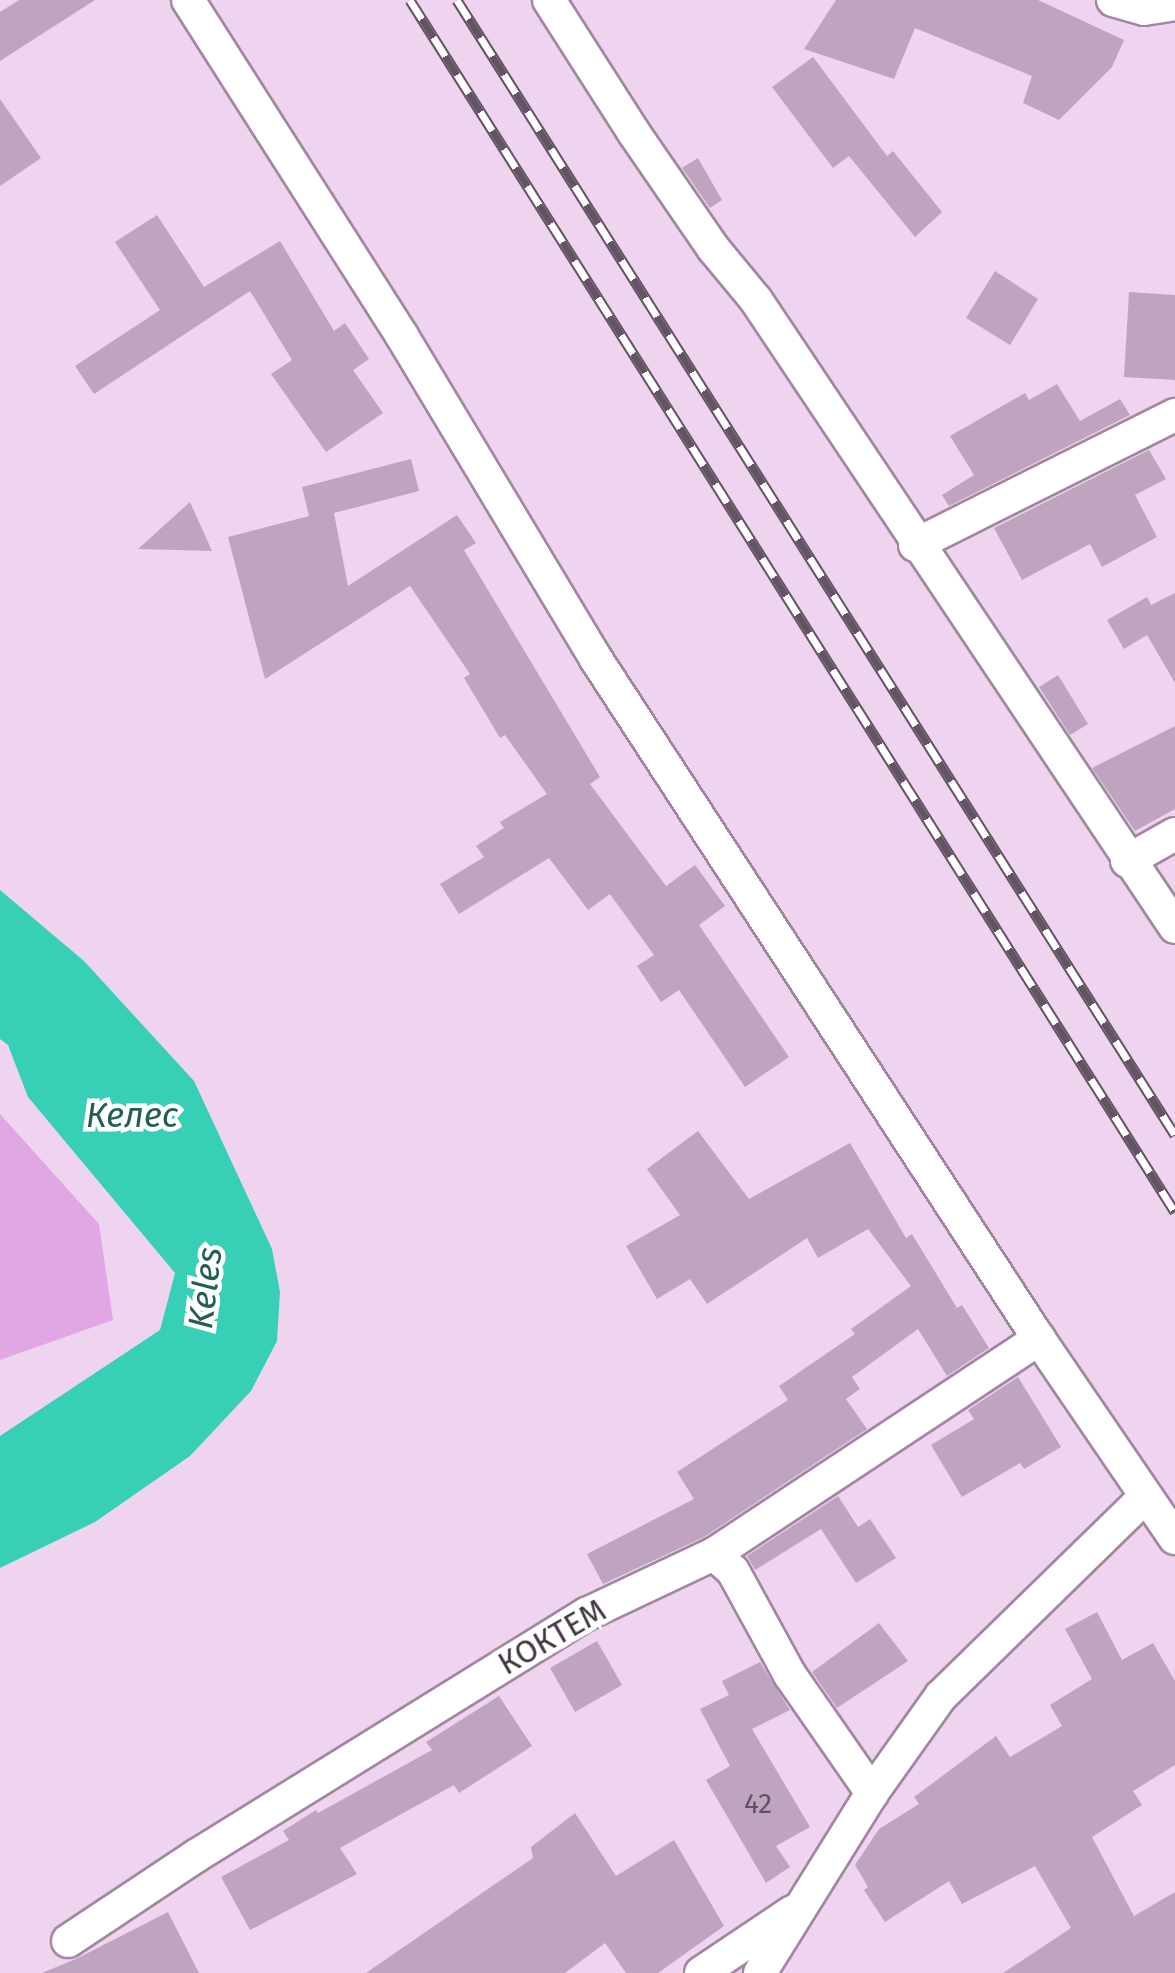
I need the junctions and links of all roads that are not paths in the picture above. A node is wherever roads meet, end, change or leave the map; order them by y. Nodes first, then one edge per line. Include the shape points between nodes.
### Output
1 (188, 0) edge
2 (549, 0) edge
3 (1114, 0) edge
4 (1175, 4) edge
5 (1175, 416) edge
6 (916, 545) junction
7 (1175, 834) edge
8 (1128, 861) junction
9 (1175, 926) edge
10 (1039, 1338) junction
11 (1146, 1496) junction
12 (1172, 1528) edge
13 (714, 1554) junction
14 (872, 1792) junction
15 (800, 1907) junction
16 (68, 1941) dead end
17 (701, 1973) edge
18 (760, 1973) edge

1 - 10 street via 402,336 596,660
2 - 6 street
3 - 4 street via 1144,9
5 - 6 street
6 - 8 street
7 - 8 street
8 - 9 street
10 - 11 street
10 - 13 street, КОКТЕМ
11 - 12 street
11 - 14 street via 942,1696
13 - 14 street via 733,1572 790,1675
13 - 16 street, КОКТЕМ via 587,1614
14 - 15 street
15 - 17 street
15 - 18 street

